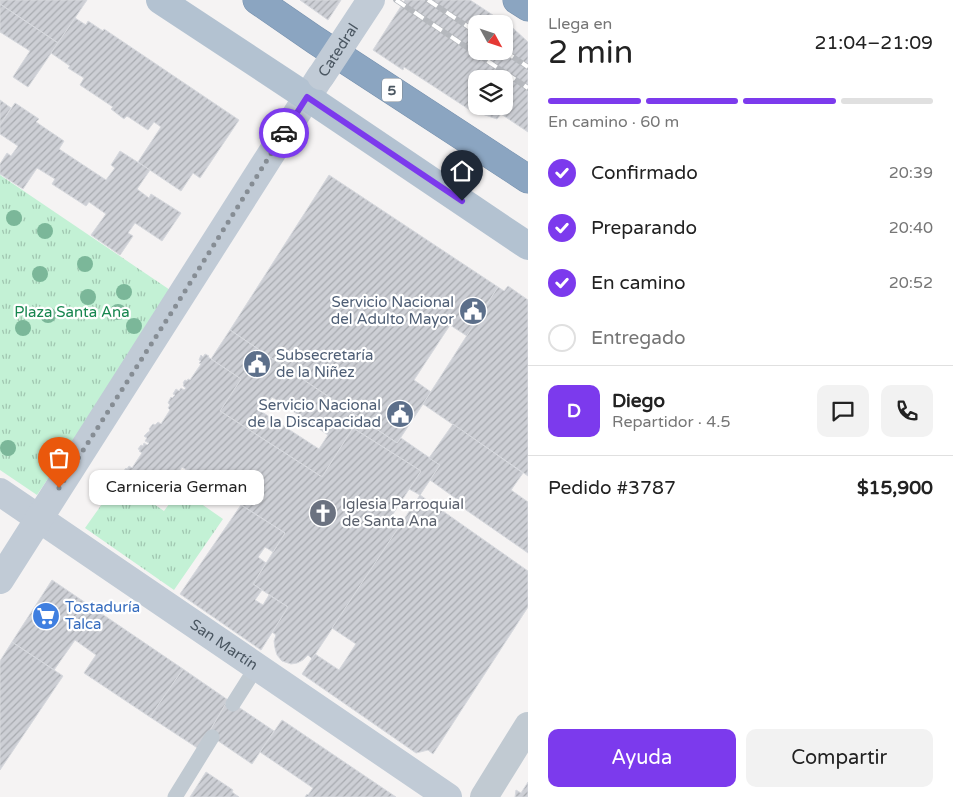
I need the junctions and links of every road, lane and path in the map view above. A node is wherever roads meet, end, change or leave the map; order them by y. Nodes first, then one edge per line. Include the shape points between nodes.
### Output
1 (160, 0) edge
2 (257, 0) edge
3 (371, 0) edge
4 (517, 0) edge
5 (528, 8) edge
6 (314, 86) junction
7 (528, 179) edge
8 (528, 246) edge
9 (0, 492) edge
10 (40, 518) junction
11 (0, 580) edge
12 (257, 666) junction
13 (233, 704) dead end
14 (528, 726) edge
15 (212, 737) dead end
16 (175, 797) edge
17 (448, 797) edge
18 (484, 797) edge

1 - 6 main road
2 - 7 highway, 5
3 - 6 main road, Catedral, bridge
4 - 5 highway
6 - 8 main road
6 - 10 main road, Catedral
9 - 10 main road, San Martín
10 - 11 main road, Catedral
10 - 12 main road, San Martín
12 - 13 lane
12 - 17 main road, San Martín
14 - 18 street
15 - 16 lane

